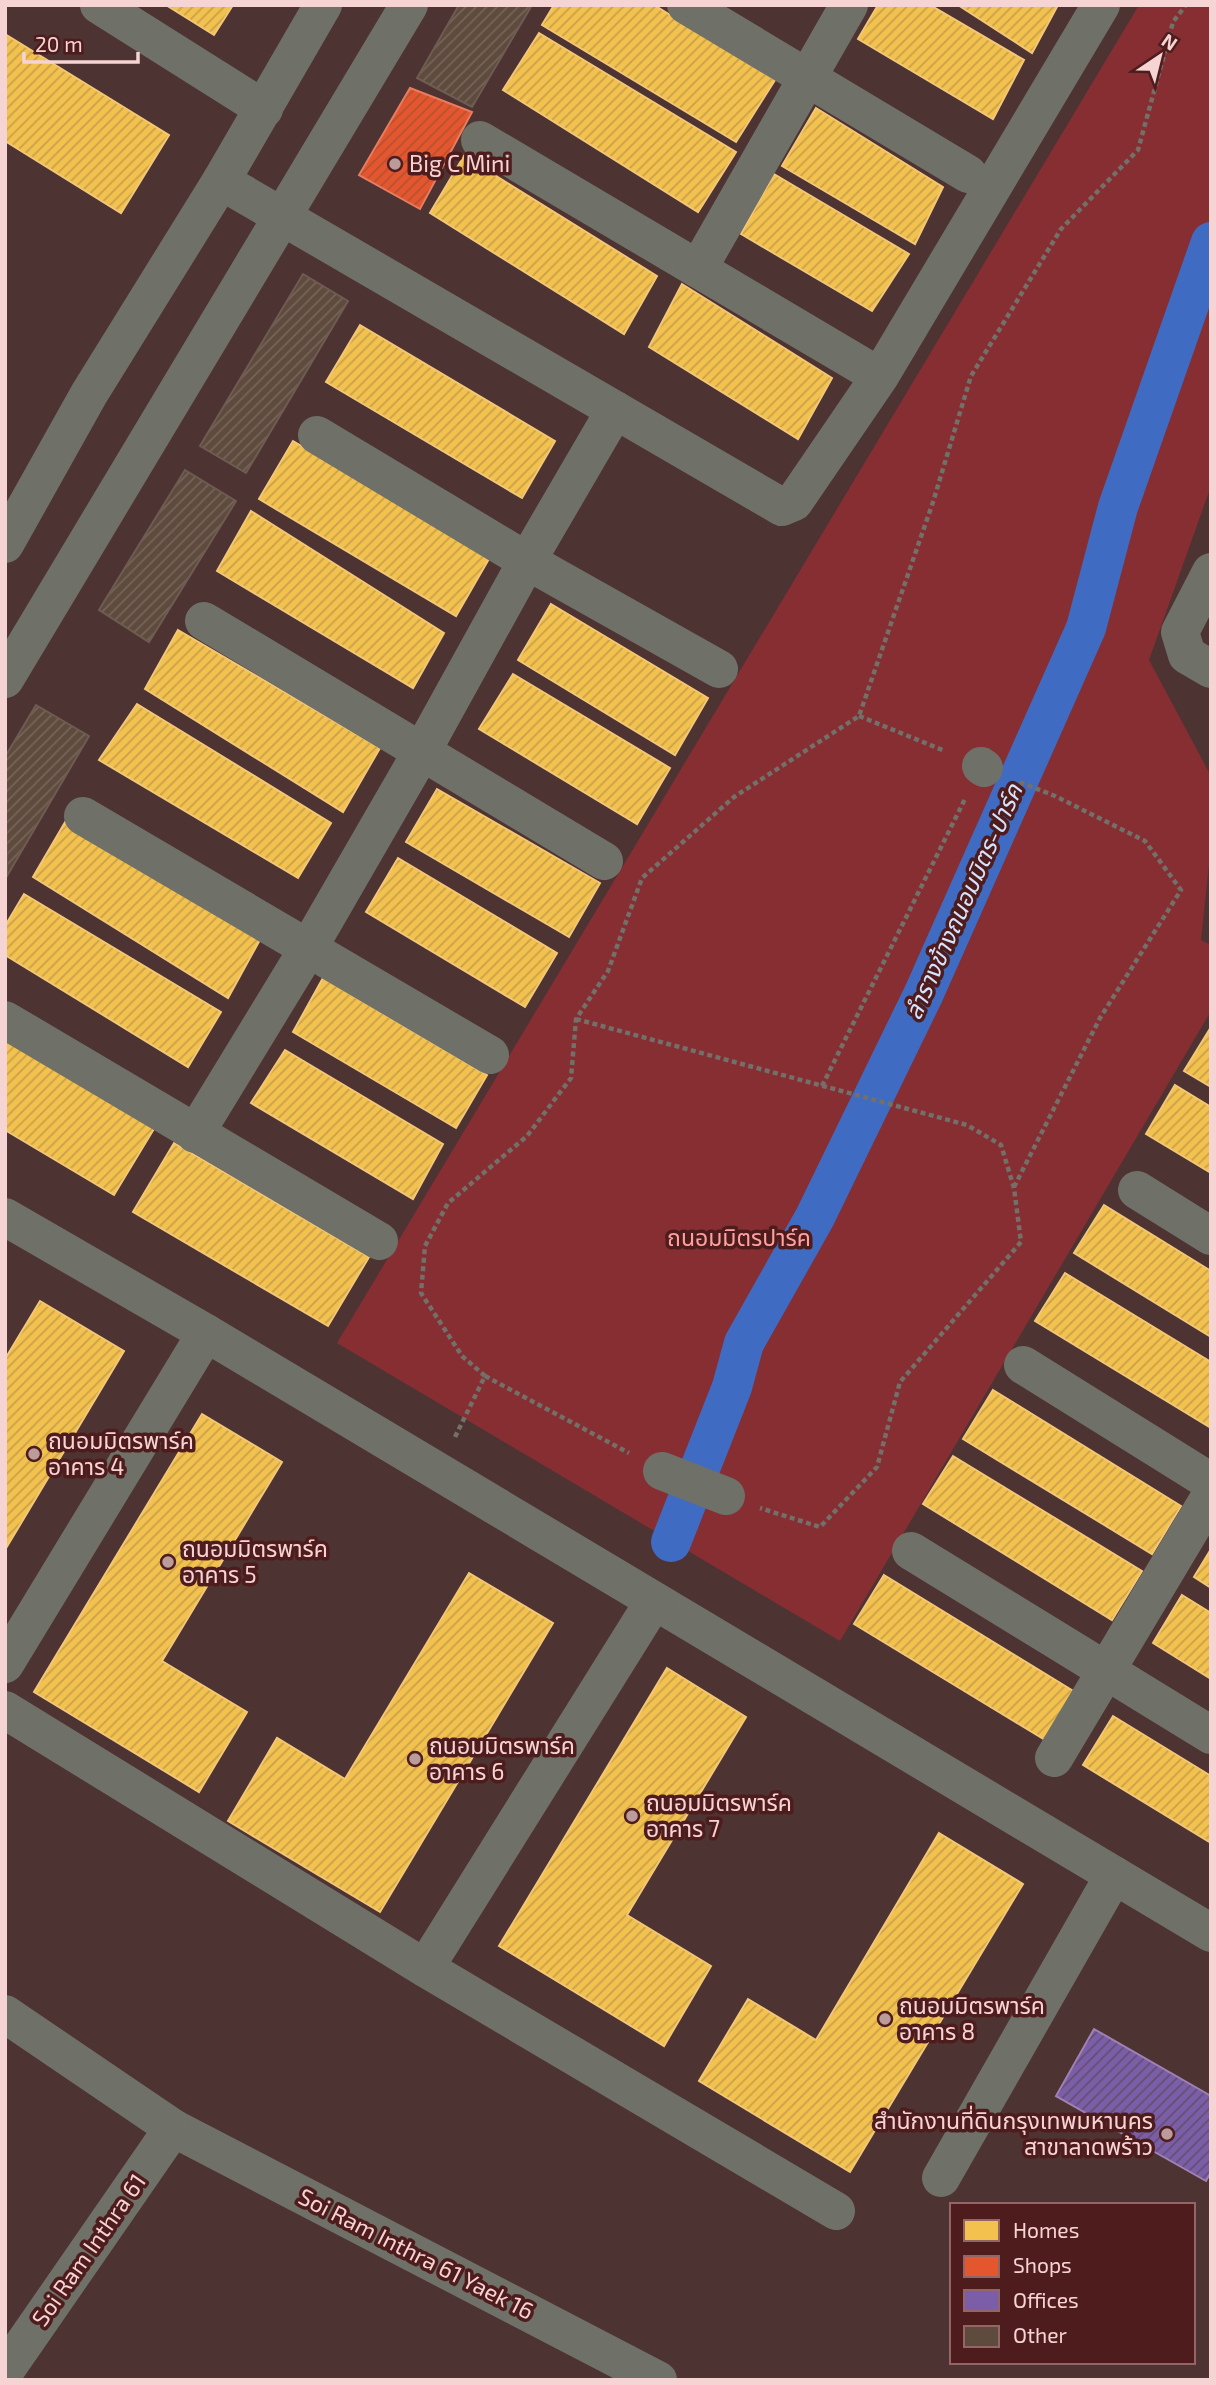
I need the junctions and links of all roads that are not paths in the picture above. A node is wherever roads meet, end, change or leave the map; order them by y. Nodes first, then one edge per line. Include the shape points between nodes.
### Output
1 (99, 5) edge
2 (323, 5) edge
3 (409, 5) edge
4 (686, 5) edge
5 (849, 5) edge
6 (1101, 5) edge
7 (807, 78) junction
8 (264, 109) junction
9 (480, 140) dead end
10 (968, 174) dead end
11 (221, 181) junction
12 (282, 217) junction
13 (698, 269) junction
14 (862, 366) dead end
15 (615, 410) junction
16 (317, 435) dead end
17 (5, 544) edge
18 (527, 561) junction
19 (1211, 572) edge
20 (204, 621) dead end
21 (719, 669) dead end
22 (1211, 670) edge
23 (5, 679) edge
24 (421, 753) junction
25 (83, 816) dead end
26 (604, 861) dead end
27 (309, 947) junction
28 (5, 1020) edge
29 (490, 1055) dead end
30 (195, 1133) junction
31 (1137, 1190) dead end
32 (5, 1217) edge
33 (1211, 1236) edge
34 (379, 1241) dead end
35 (206, 1333) junction
36 (1023, 1365) dead end
37 (662, 1471) road end
38 (1211, 1482) edge
39 (1211, 1495) edge
40 (726, 1496) road end
41 (911, 1551) dead end
42 (654, 1601) junction
43 (5, 1664) edge
44 (1106, 1671) junction
45 (5, 1710) edge
46 (1211, 1735) edge
47 (1054, 1758) dead end
48 (1114, 1875) junction
49 (1211, 1933) edge
50 (425, 1968) junction
51 (5, 2014) edge
52 (173, 2128) junction
53 (941, 2178) dead end
54 (836, 2211) dead end
55 (5, 2371) edge
56 (658, 2380) edge

1 - 8 street
2 - 8 street
3 - 12 street
4 - 7 street
5 - 7 street
6 - 15 street via 880,376 794,502 782,507
7 - 10 street
7 - 13 street
8 - 11 street
9 - 13 street
11 - 12 street
11 - 17 street via 89,394
12 - 15 street
12 - 23 street
13 - 14 street
15 - 18 street
16 - 18 street
18 - 21 street
18 - 24 street
19 - 22 street via 1180,632 1187,655
20 - 24 street
24 - 26 street
24 - 27 street
25 - 27 street
27 - 29 street
27 - 30 street
28 - 30 street
30 - 34 street
31 - 33 street
32 - 35 street
35 - 42 street
35 - 43 street
36 - 38 street
37 - 40 street
39 - 44 street
41 - 44 street
42 - 48 street
42 - 50 street
44 - 46 street
44 - 47 street
45 - 50 street
48 - 49 street
48 - 53 street
50 - 54 street
51 - 52 street, Soi Ram Inthra 61 Yaek 16
52 - 55 street, Soi Ram Inthra 61
52 - 56 street, Soi Ram Inthra 61 Yaek 16

